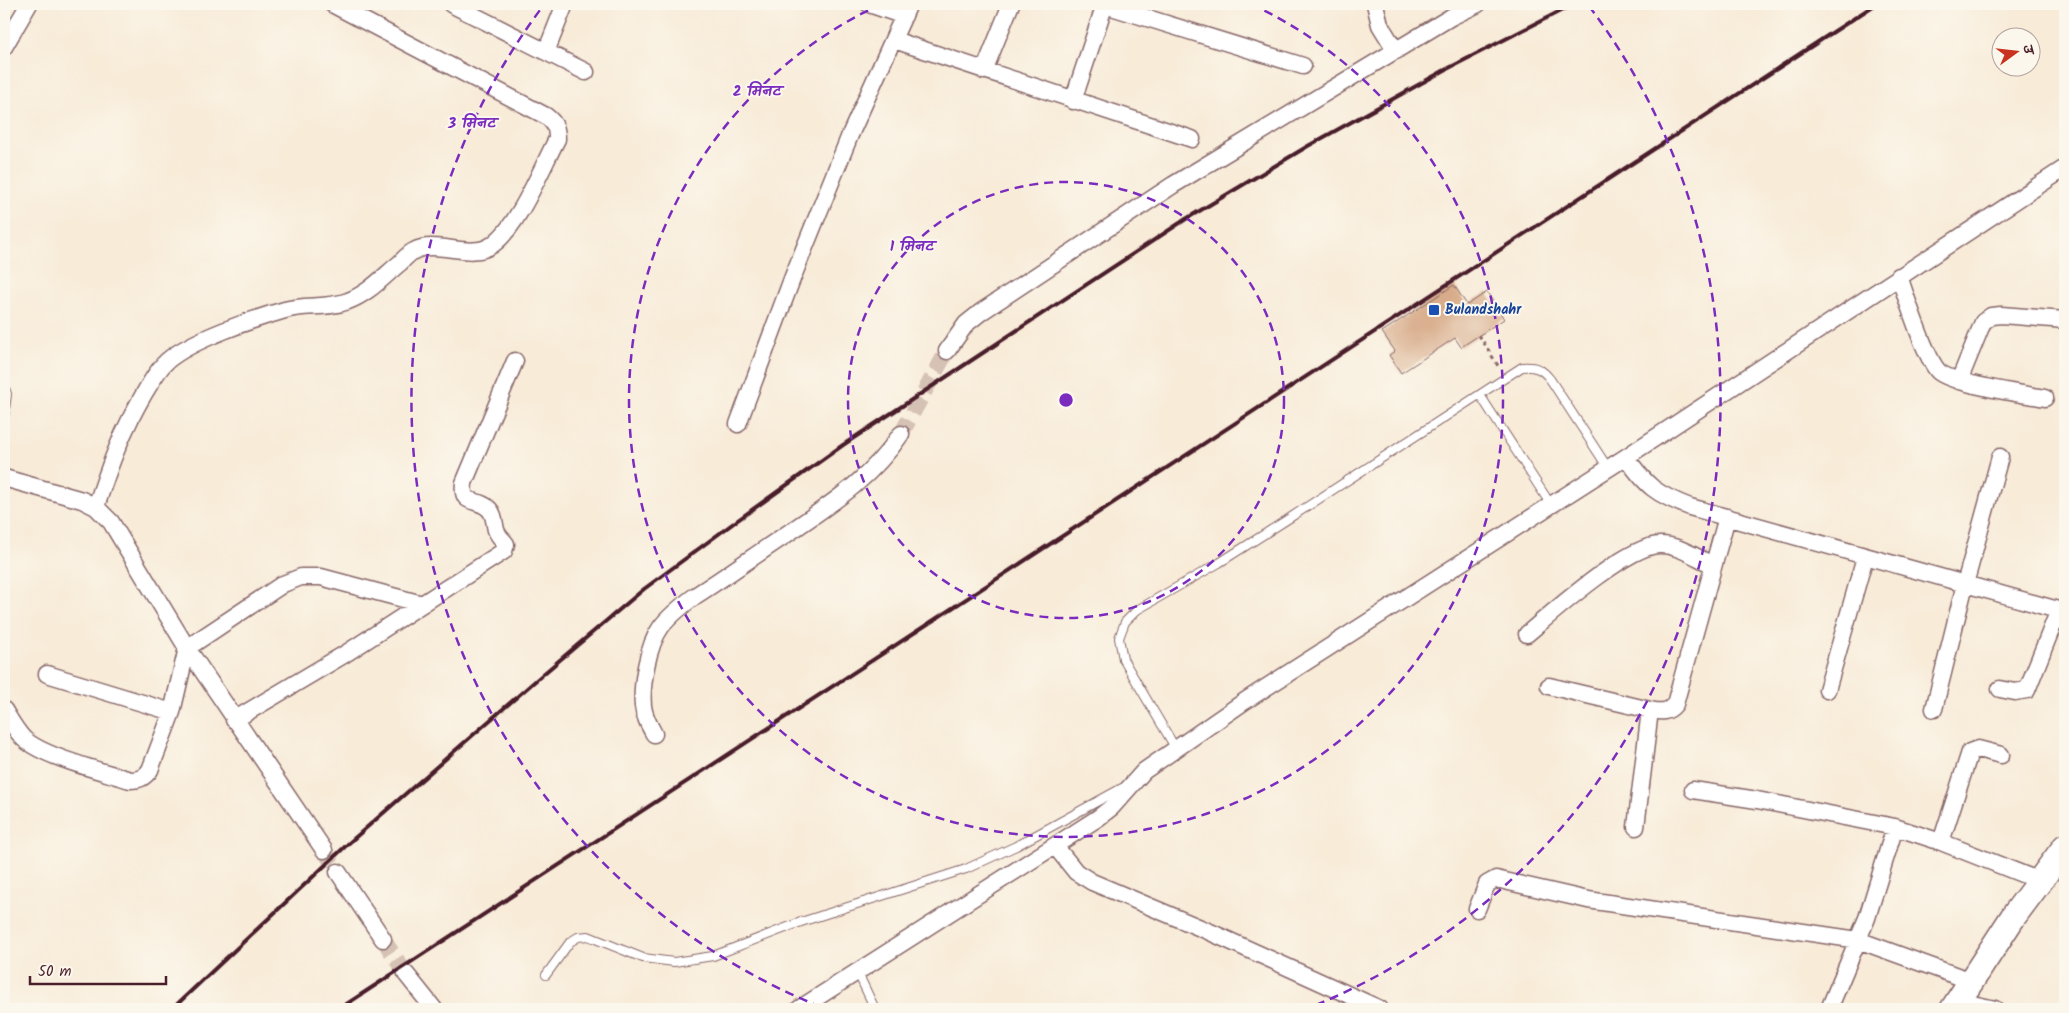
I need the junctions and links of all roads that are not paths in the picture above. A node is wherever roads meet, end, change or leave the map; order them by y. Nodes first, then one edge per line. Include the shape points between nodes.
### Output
1 (30, 4) edge
2 (332, 4) edge
3 (451, 4) edge
4 (565, 4) edge
5 (869, 4) edge
6 (1011, 4) edge
7 (1105, 4) edge
8 (1374, 4) edge
9 (1478, 4) edge
10 (470, 8) edge
11 (906, 10) edge
12 (894, 40) junction
13 (4, 47) edge
14 (1396, 51) junction
15 (546, 52) junction
16 (1303, 66) dead end
17 (984, 70) junction
18 (586, 72) dead end
19 (1073, 101) junction
20 (1192, 139) dead end
21 (2065, 168) edge
22 (1899, 276) junction
23 (2065, 320) edge
24 (947, 350) tunnel mouth
25 (515, 361) dead end
26 (1959, 381) junction
27 (4, 385) edge
28 (1480, 395) junction
29 (2045, 398) dead end
30 (4, 417) edge
31 (738, 424) dead end
32 (901, 434) tunnel mouth
33 (1626, 457) junction
34 (2000, 457) dead end
35 (1608, 468) junction
36 (4, 479) edge
37 (1551, 505) junction
38 (96, 507) junction
39 (1727, 517) junction
40 (1865, 557) junction
41 (1713, 565) junction
42 (1964, 584) junction
43 (422, 604) junction
44 (2062, 611) edge
45 (1526, 634) dead end
46 (187, 648) junction
47 (47, 674) dead end
48 (1549, 686) dead end
49 (2000, 689) dead end
50 (1827, 690) dead end
51 (1934, 708) dead end
52 (4, 710) edge
53 (1650, 710) junction
54 (172, 712) junction
55 (234, 720) junction
56 (654, 734) dead end
57 (1176, 749) junction
58 (2001, 755) dead end
59 (1132, 782) junction
60 (1693, 790) dead end
61 (1636, 827) dead end
62 (1895, 827) junction
63 (1941, 842) junction
64 (1055, 846) junction
65 (2065, 846) edge
66 (324, 850) tunnel mouth
67 (338, 872) tunnel mouth
68 (2040, 881) junction
69 (1477, 909) dead end
70 (383, 939) tunnel mouth
71 (1858, 940) junction
72 (857, 971) junction
73 (406, 974) tunnel mouth
74 (546, 975) dead end
75 (1961, 997) edge
76 (434, 1009) edge
77 (799, 1009) edge
78 (875, 1009) edge
79 (1380, 1009) edge
80 (1829, 1009) edge
81 (1995, 1009) edge

1 - 13 street
2 - 38 street via 546,116 554,122 557,139 519,212 504,235 490,246 471,250 428,247 414,251 363,294 348,302 285,309 185,348 166,362 125,429
3 - 10 street
4 - 15 street
5 - 11 street
6 - 17 street
7 - 16 street
7 - 19 street
8 - 14 street via 1380,25
9 - 14 street
10 - 15 street
11 - 12 street
12 - 17 street
12 - 31 street via 850,135
14 - 24 street via 1173,184 989,306 966,324
15 - 18 street
17 - 19 street
19 - 20 street
21 - 22 street
22 - 26 street via 1930,360 1940,373
22 - 33 street
23 - 26 street via 1991,316 1983,322
25 - 43 street via 463,490 470,501 483,504 492,513 496,530 506,547
26 - 29 street
27 - 30 lane via 8,394
28 - 35 lane via 1522,367 1542,370
28 - 37 lane
28 - 57 lane via 1227,558 1137,610 1125,622 1119,638 1123,660
32 - 56 street via 876,466 841,498 695,596 660,628 650,648 643,705
33 - 35 street
33 - 39 street via 1642,480 1664,497
34 - 42 street
35 - 37 street
36 - 38 street via 64,494
37 - 57 street
38 - 46 street via 111,522
39 - 40 street
39 - 41 street
40 - 42 street
40 - 50 street
41 - 45 street via 1673,547 1659,545 1645,549 1598,577
41 - 53 street via 1676,704 1664,712
42 - 44 street
42 - 51 street
43 - 46 street via 321,578 301,578 283,584
43 - 55 street
44 - 49 street via 2026,690
46 - 54 street
46 - 55 street
47 - 54 street
48 - 53 street
52 - 54 street via 19,733 32,745 130,780 146,777
53 - 61 street
55 - 66 street
57 - 59 street
58 - 63 street via 1978,749 1970,752
59 - 64 street via 1112,807
59 - 74 lane via 1016,846 966,869 801,922 714,956 674,962 643,958 588,936 578,937 570,942
60 - 62 street
62 - 63 street
62 - 71 street
63 - 68 street
64 - 72 street
64 - 79 street via 1076,872 1092,882
65 - 68 main road
67 - 70 street
68 - 75 main road
69 - 71 street via 1487,884 1496,879 1596,901
71 - 75 street via 1898,953
71 - 80 street
72 - 77 street
72 - 78 lane
73 - 76 street
75 - 81 street

